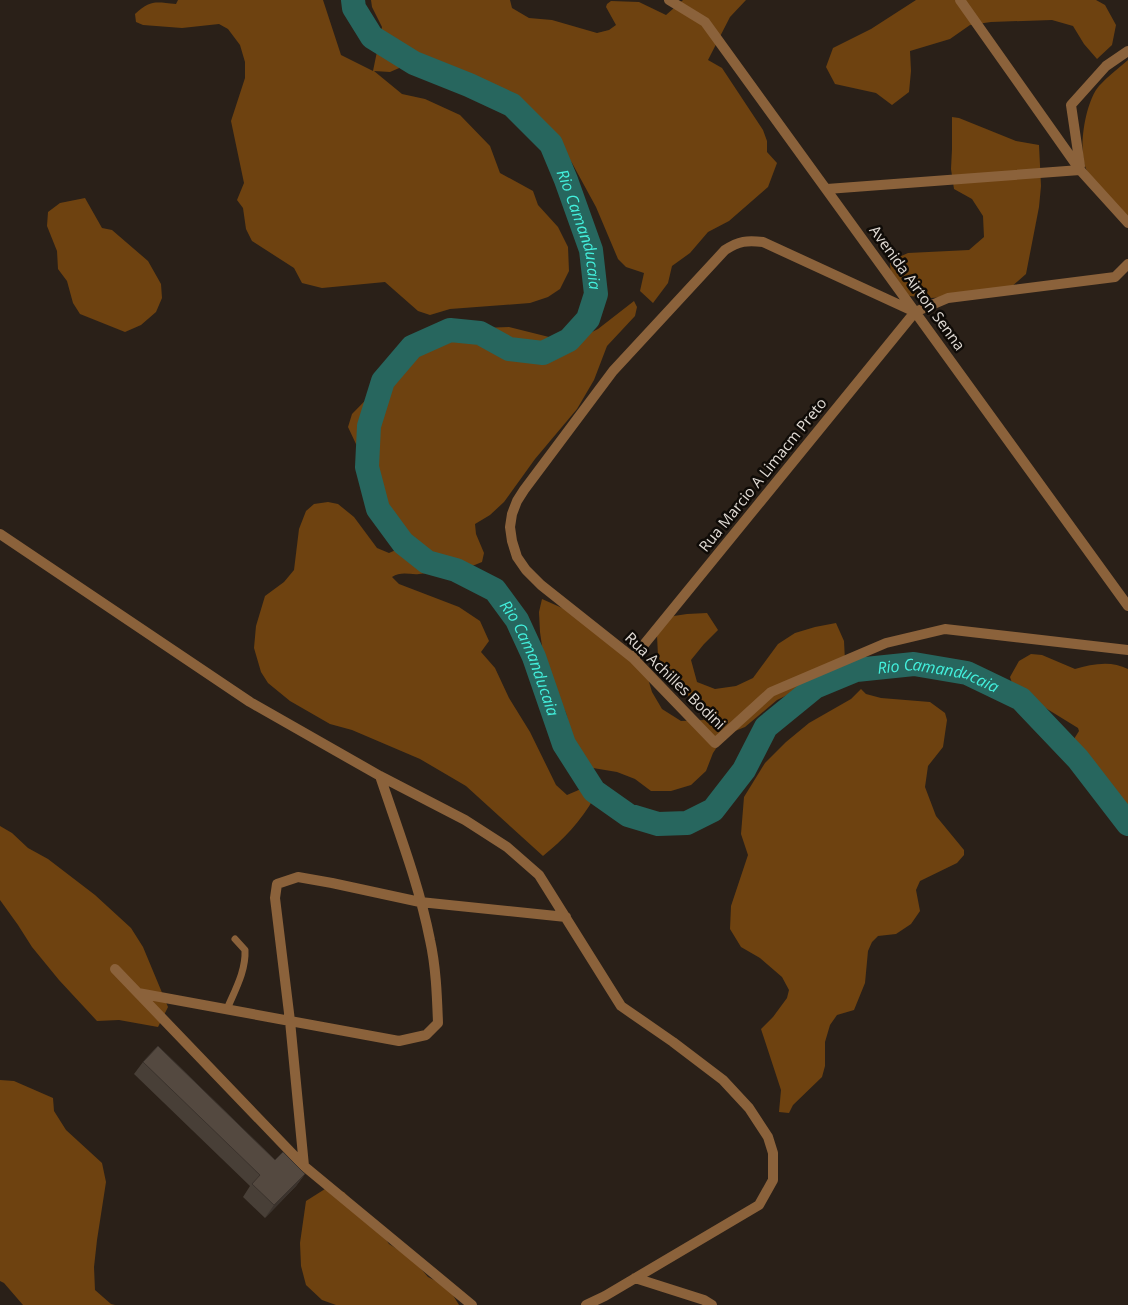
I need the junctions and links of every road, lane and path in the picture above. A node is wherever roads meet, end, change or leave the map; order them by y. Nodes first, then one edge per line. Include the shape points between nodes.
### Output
1 (669, 0) edge
2 (960, 0) edge
3 (1128, 50) edge
4 (1080, 170) junction
5 (827, 189) junction
6 (1128, 223) edge
7 (1128, 264) edge
8 (915, 312) junction
9 (0, 534) edge
10 (1128, 606) edge
11 (1128, 650) edge
12 (633, 658) junction
13 (380, 776) junction
14 (420, 902) junction
15 (566, 917) junction
16 (235, 939) dead end
17 (115, 969) dead end
18 (138, 993) junction
19 (227, 1010) junction
20 (290, 1021) junction
21 (304, 1166) junction
22 (635, 1278) junction
23 (472, 1305) edge
24 (586, 1305) edge
25 (712, 1305) edge

1 - 5 street, Avenida Airton Senna via 705,22
2 - 4 street
3 - 4 street via 1106,66 1071,104
4 - 5 street
4 - 6 street
5 - 8 street, Avenida Airton Senna
7 - 8 street via 1115,277 948,298
8 - 10 street, Avenida Airton Senna
8 - 12 street, Rua Marcio A Limacm Preto
8 - 12 street, Rua Achilles Bodini via 763,242 744,241 725,250 614,371 524,490 512,514 510,527 517,557 526,570
9 - 13 street via 250,702
11 - 12 street, Rua Achilles Bodini via 945,629 886,643 771,692 715,743
13 - 14 street
13 - 15 street via 465,820 506,847 539,875
14 - 15 street
14 - 20 street via 431,941 438,1024 426,1035 398,1041
14 - 20 street via 298,877 278,884 275,898
15 - 22 street via 621,1006 724,1080 749,1108 768,1137 773,1153 773,1180 759,1205
16 - 19 lane via 245,950 245,959
17 - 18 street
18 - 19 street
18 - 21 street
19 - 20 street
20 - 21 street
21 - 23 street
22 - 24 street
22 - 25 street

